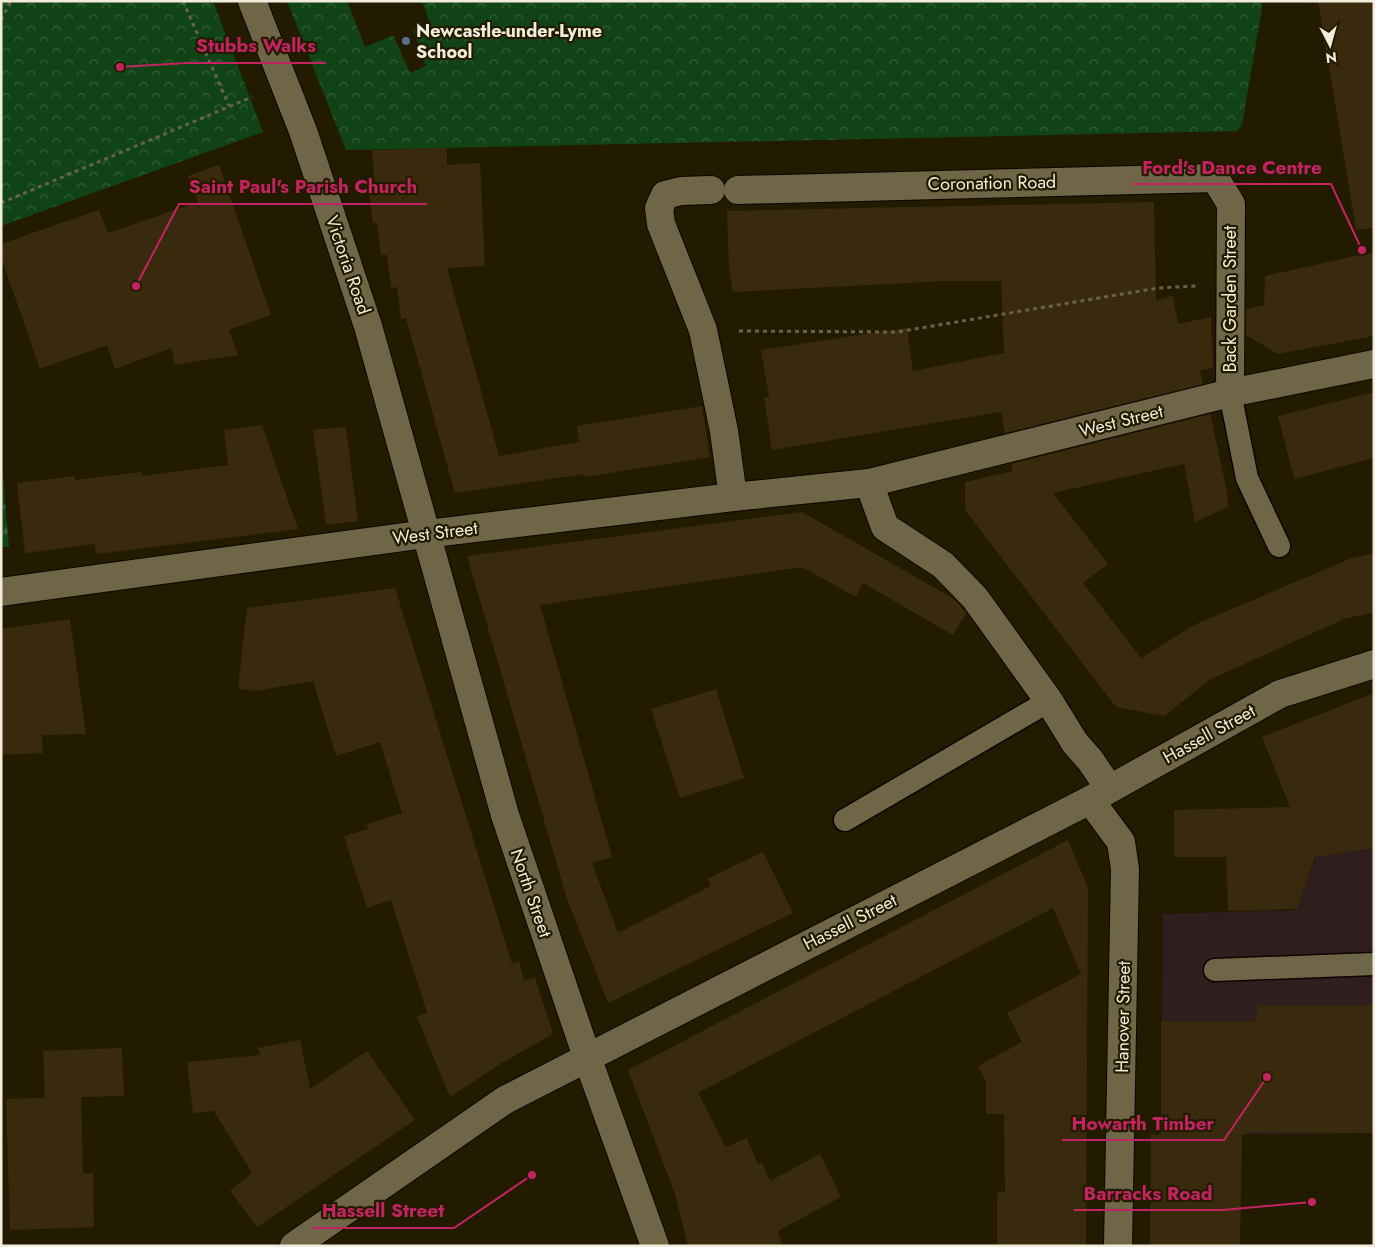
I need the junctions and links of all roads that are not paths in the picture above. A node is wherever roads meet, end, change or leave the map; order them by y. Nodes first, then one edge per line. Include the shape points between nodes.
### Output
1 (252, 1) edge
2 (711, 190) dead end
3 (738, 190) dead end
4 (1231, 204) joint
5 (1374, 364) edge
6 (1230, 394) junction
7 (869, 483) junction
8 (733, 497) junction
9 (426, 534) junction
10 (1279, 546) dead end
11 (1, 592) edge
12 (1374, 664) edge
13 (1050, 701) junction
14 (1099, 794) junction
15 (845, 820) dead end
16 (1374, 964) edge
17 (1215, 970) dead end
18 (587, 1057) junction
19 (294, 1246) edge
20 (655, 1246) edge
21 (1118, 1246) edge

1 - 9 street, Victoria Road via 303,131 368,326
2 - 8 street via 666,195 659,208 661,224 703,330 724,431
3 - 4 street, Coronation Road via 1215,178
4 - 6 street, Back Garden Street
5 - 6 street, West Street
6 - 7 street, West Street
6 - 10 lane via 1247,478
7 - 8 street, West Street
7 - 13 street via 885,527 944,565 975,598
8 - 9 street, West Street
9 - 11 street, West Street
9 - 18 street, North Street via 505,815
12 - 14 street, Hassell Street via 1280,694
13 - 14 street via 1090,760
13 - 15 lane
14 - 18 street, Hassell Street
14 - 21 street, Hanover Street via 1121,842 1125,869
16 - 17 lane
18 - 19 street, Hassell Street via 505,1100
18 - 20 street, North Street

